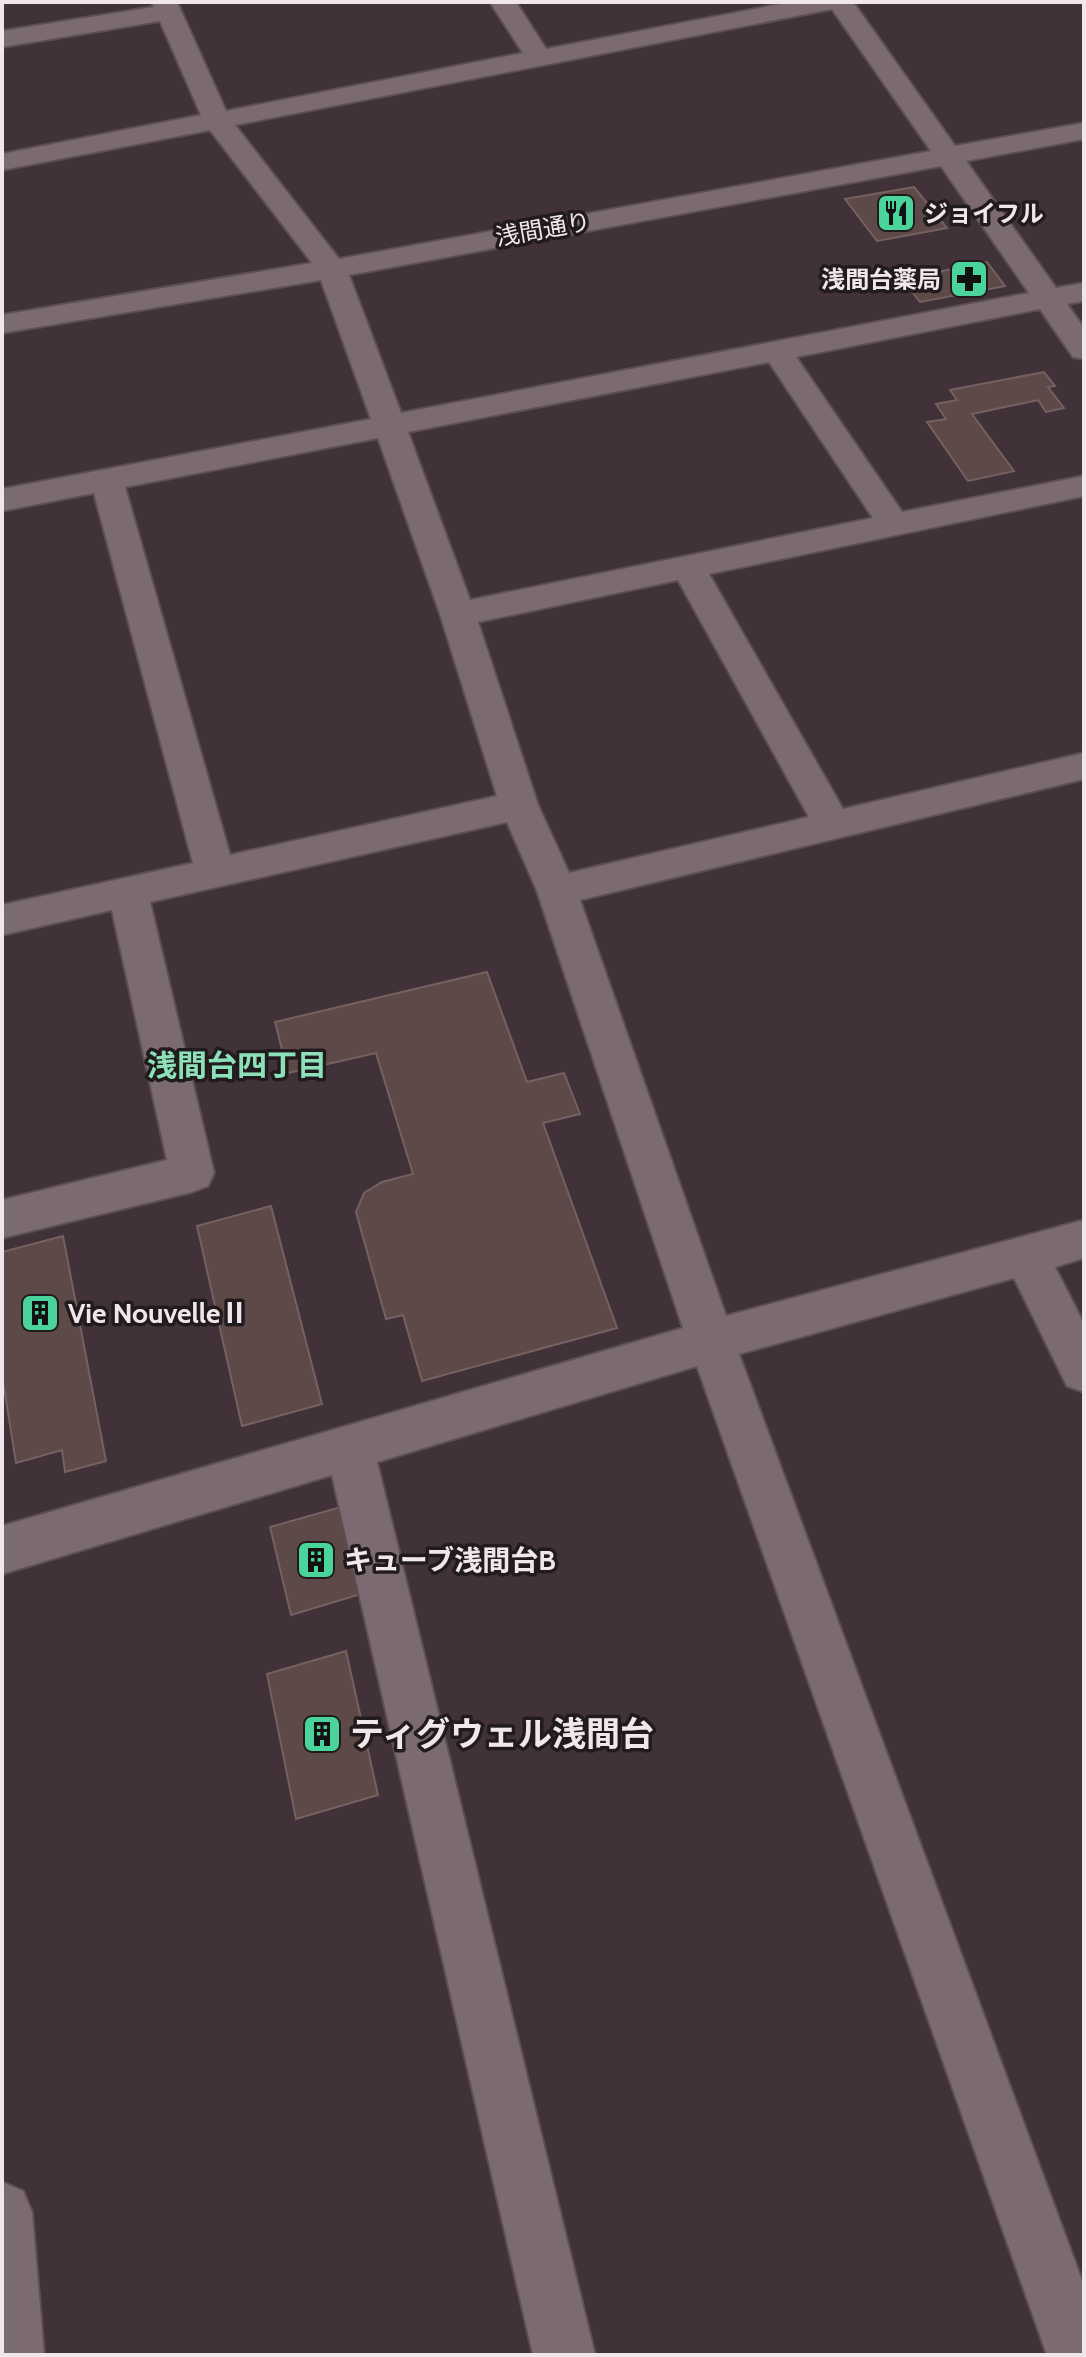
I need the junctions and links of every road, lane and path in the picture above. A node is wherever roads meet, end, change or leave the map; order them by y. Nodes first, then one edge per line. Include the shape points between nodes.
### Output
1 (503, 2) edge
2 (830, 2) edge
3 (840, 2) edge
4 (167, 7) edge
5 (2, 39) edge
6 (539, 58) junction
7 (218, 122) junction
8 (1084, 131) edge
9 (949, 155) junction
10 (2, 162) edge
11 (332, 269) junction
12 (1084, 292) edge
13 (1049, 300) junction
14 (2, 324) edge
15 (1084, 350) edge
16 (778, 353) junction
17 (389, 428) junction
18 (107, 480) junction
19 (1084, 486) edge
20 (2, 500) edge
21 (894, 525) junction
22 (688, 567) junction
23 (458, 614) junction
24 (1084, 766) edge
25 (519, 805) junction
26 (833, 825) junction
27 (215, 872) junction
28 (557, 891) junction
29 (128, 892) junction
30 (2, 920) edge
31 (2, 1219) edge
32 (1084, 1239) edge
33 (1026, 1256) junction
34 (711, 1341) junction
35 (1084, 1371) edge
36 (350, 1448) junction
37 (2, 1550) edge
38 (2, 2212) edge
39 (13, 2355) edge
40 (564, 2355) edge
41 (1078, 2355) edge

1 - 6 street
2 - 6 street
3 - 9 street
4 - 5 street
4 - 7 street
6 - 7 street
7 - 10 street
7 - 11 street
8 - 9 street, 浅間通り
9 - 11 street, 浅間通り
9 - 13 street
11 - 14 street, 浅間通り
11 - 17 street
12 - 13 street
13 - 15 street
13 - 16 street
16 - 17 street
16 - 21 street
17 - 18 street
17 - 23 street
18 - 20 street
18 - 27 street
19 - 21 street
21 - 22 street
22 - 23 street
22 - 26 street
23 - 25 street
24 - 26 street
25 - 27 street
25 - 28 street
26 - 28 street
27 - 29 street
28 - 34 street
29 - 30 street
29 - 31 street via 192,1173
32 - 33 street
33 - 34 street
33 - 35 street
34 - 36 street
34 - 41 street
36 - 37 street
36 - 40 street
38 - 39 street

